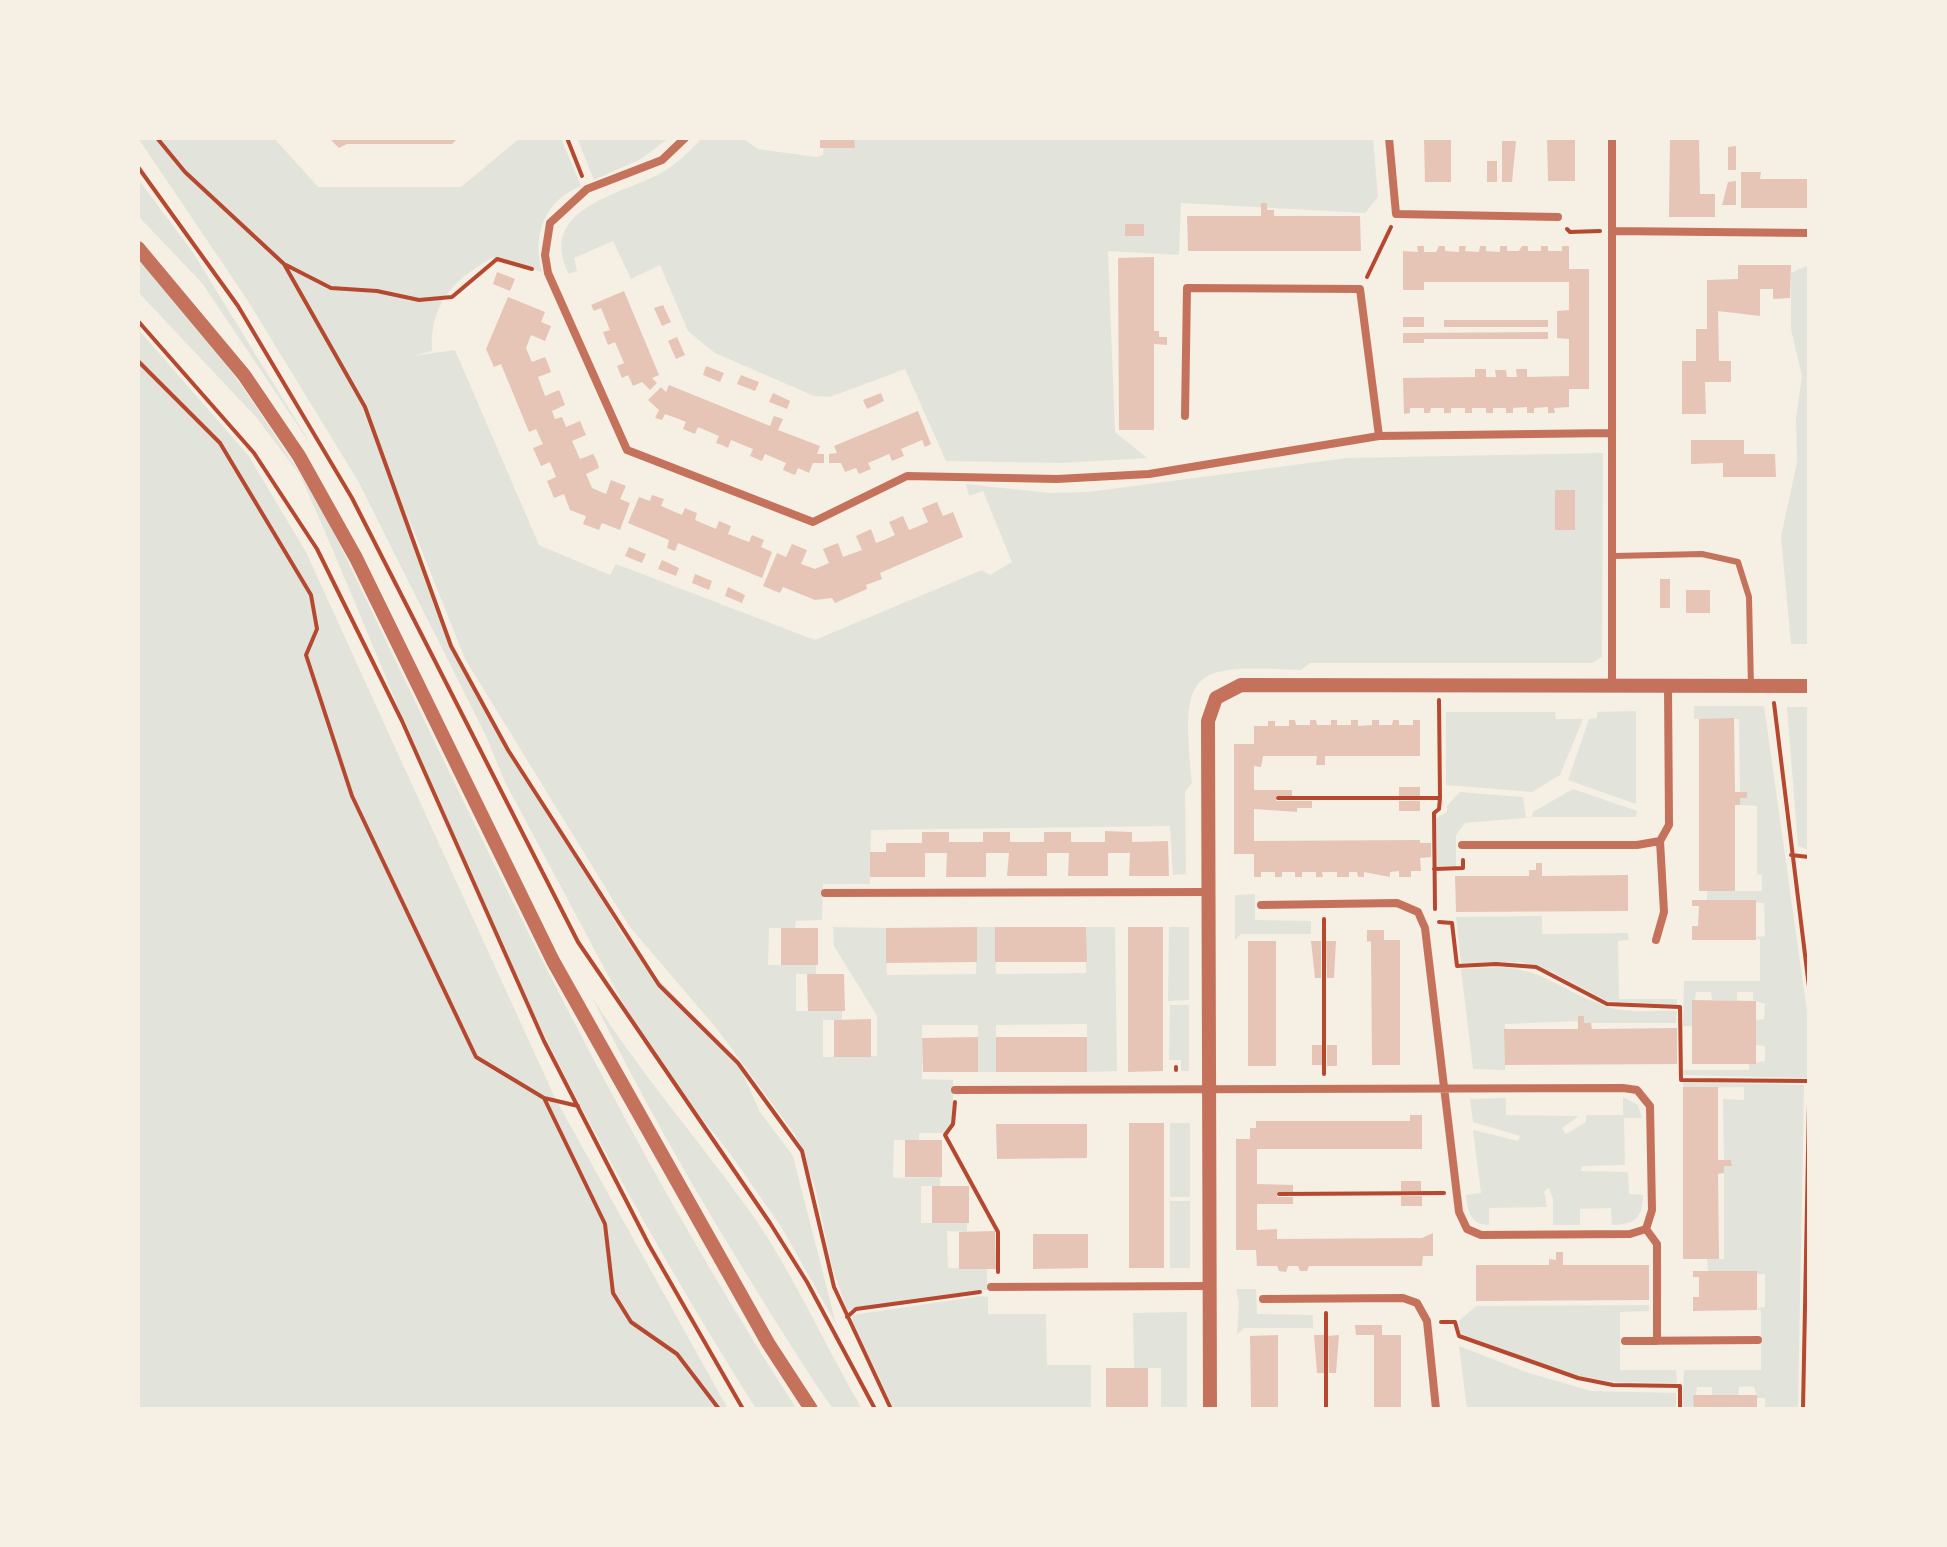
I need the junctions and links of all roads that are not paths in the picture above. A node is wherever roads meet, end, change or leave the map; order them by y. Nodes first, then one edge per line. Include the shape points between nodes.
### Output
1 (685, 138) edge
2 (1389, 138) edge
3 (1612, 138) edge
4 (1558, 217) road end
5 (1612, 231) junction
6 (1809, 233) edge
7 (138, 248) edge
8 (1185, 416) dead end
9 (1610, 433) junction
10 (1379, 436) junction
11 (1614, 556) junction
12 (1809, 686) edge
13 (1751, 687) junction
14 (1612, 688) junction
15 (1668, 688) junction
16 (1660, 841) junction
17 (1462, 845) dead end
18 (1208, 892) junction
19 (825, 893) dead end
20 (1261, 905) dead end
21 (1656, 940) dead end
22 (1209, 1089) junction
23 (1442, 1089) junction
24 (955, 1090) road end
25 (1646, 1229) junction
26 (1209, 1286) junction
27 (990, 1289) road end
28 (1263, 1299) dead end
29 (1758, 1340) dead end
30 (1625, 1341) dead end
31 (1657, 1341) junction
32 (811, 1409) edge
33 (1210, 1409) edge
34 (1436, 1409) edge

1 - 10 street via 662,160 587,189 550,223 548,273 627,450 813,522 907,476 1057,479 1149,474
2 - 4 street via 1396,214
3 - 5 street
5 - 6 street
5 - 9 street
7 - 32 street via 244,375 299,456 356,558 582,1015
8 - 10 street via 1187,288 1360,289
9 - 10 street
9 - 11 street
11 - 13 lane via 1702,554 1738,562 1749,597
11 - 14 street
12 - 13 street
13 - 15 street
14 - 15 street
14 - 18 street via 1241,685 1222,693 1208,721
15 - 16 street via 1669,825
16 - 17 street
16 - 21 street via 1664,912
18 - 19 street
18 - 22 street
20 - 23 street via 1397,903 1418,912 1425,928
22 - 23 street
22 - 24 street
22 - 26 street
23 - 25 street via 1459,1212 1467,1229 1481,1235 1630,1234
23 - 25 street via 1637,1090 1650,1106 1652,1210
25 - 31 street via 1657,1244
26 - 27 street
26 - 33 street
28 - 34 street via 1410,1300 1427,1321
29 - 31 street
30 - 31 street

